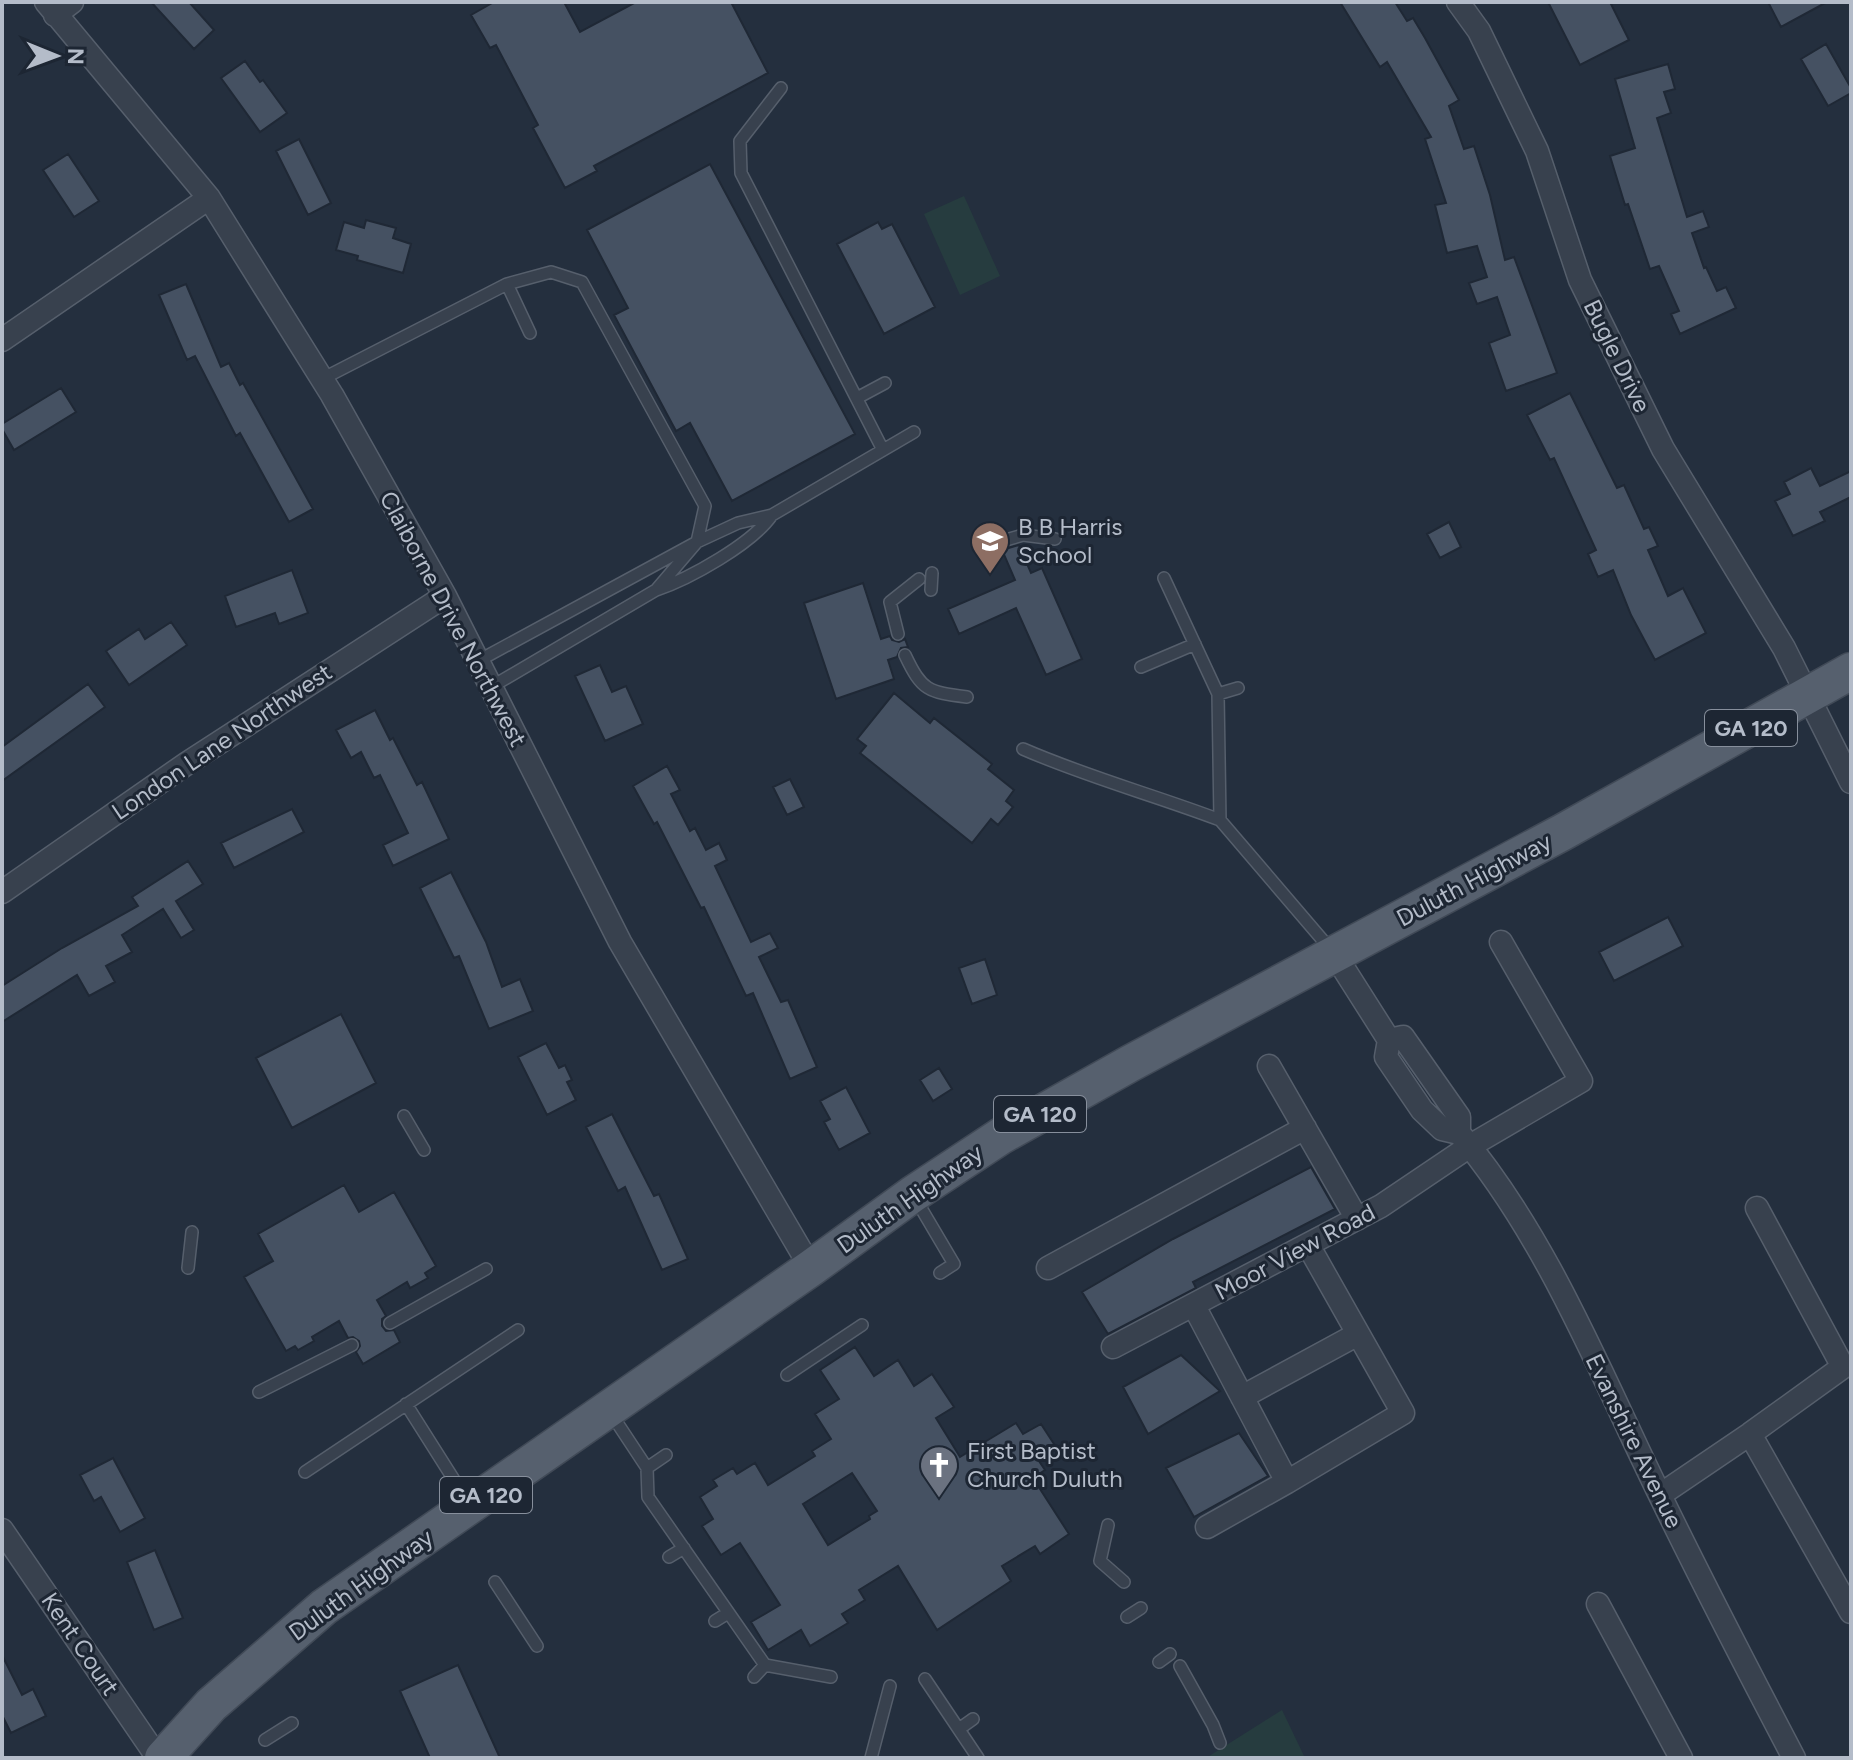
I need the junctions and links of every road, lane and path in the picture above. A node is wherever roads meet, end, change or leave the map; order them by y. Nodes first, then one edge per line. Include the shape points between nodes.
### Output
1 (1458, 2) edge
2 (58, 6) edge
3 (781, 88) dead end
4 (209, 198) junction
5 (507, 284) junction
6 (530, 333) dead end
7 (2, 340) edge
8 (322, 379) junction
9 (885, 383) dead end
10 (857, 398) junction
11 (914, 432) dead end
12 (883, 450) junction
13 (772, 515) junction
14 (1055, 539) dead end
15 (697, 542) junction
16 (992, 544) dead end
17 (932, 573) dead end
18 (919, 579) dead end
19 (1167, 583) dead end
20 (656, 590) junction
21 (931, 590) dead end
22 (445, 596) junction
23 (898, 634) dead end
24 (1195, 644) junction
25 (905, 655) dead end
26 (478, 661) junction
27 (1141, 667) dead end
28 (1851, 671) edge
29 (491, 687) junction
30 (1238, 688) dead end
31 (1218, 694) junction
32 (1807, 696) junction
33 (967, 697) dead end
34 (1023, 749) dead end
35 (1851, 782) edge
36 (1220, 820) junction
37 (2, 892) edge
38 (1501, 942) dead end
39 (1335, 955) junction
40 (1389, 1040) junction
41 (1269, 1066) dead end
42 (1428, 1072) junction
43 (1407, 1088) junction
44 (404, 1116) dead end
45 (1305, 1128) junction
46 (1465, 1139) junction
47 (424, 1150) dead end
48 (913, 1194) junction
49 (1757, 1208) dead end
50 (1357, 1219) junction
51 (192, 1232) dead end
52 (1308, 1245) junction
53 (188, 1268) dead end
54 (811, 1268) junction
55 (1048, 1268) dead end
56 (486, 1269) dead end
57 (940, 1273) dead end
58 (1194, 1306) junction
59 (390, 1323) dead end
60 (862, 1325) dead end
61 (518, 1330) dead end
62 (1358, 1334) junction
63 (352, 1345) dead end
64 (1113, 1347) dead end
65 (1847, 1373) edge
66 (787, 1375) dead end
67 (259, 1392) dead end
68 (1242, 1397) junction
69 (406, 1404) junction
70 (607, 1408) junction
71 (1750, 1434) junction
72 (666, 1455) dead end
73 (647, 1468) junction
74 (305, 1472) dead end
75 (1287, 1482) junction
76 (647, 1483) junction
77 (636, 1490) dead end
78 (1660, 1495) junction
79 (470, 1506) junction
80 (1108, 1525) dead end
81 (1207, 1527) dead end
82 (2, 1530) edge
83 (684, 1548) junction
84 (669, 1557) dead end
85 (495, 1582) dead end
86 (1124, 1582) dead end
87 (1598, 1604) dead end
88 (1141, 1608) dead end
89 (1851, 1612) edge
90 (728, 1613) junction
91 (1127, 1617) dead end
92 (715, 1621) dead end
93 (537, 1646) dead end
94 (1170, 1654) dead end
95 (1159, 1662) dead end
96 (765, 1665) junction
97 (1180, 1666) dead end
98 (754, 1677) dead end
99 (831, 1677) dead end
100 (925, 1679) dead end
101 (890, 1686) dead end
102 (973, 1719) dead end
103 (292, 1723) dead end
104 (959, 1729) junction
105 (265, 1740) dead end
106 (1220, 1743) dead end
107 (160, 1758) edge
108 (871, 1758) edge
109 (978, 1758) edge
110 (1681, 1758) edge
111 (1794, 1758) edge

1 - 32 street, Bugle Drive via 1479,31 1537,151 1580,280 1663,449 1784,648
2 - 4 street, Claiborne Drive Northwest
3 - 10 lane via 740,141 741,173
4 - 7 street
4 - 8 street, Claiborne Drive Northwest
5 - 6 lane
5 - 8 lane
5 - 15 lane via 551,272 582,282 705,506
8 - 22 street, Claiborne Drive Northwest
9 - 10 lane
10 - 12 lane
11 - 12 lane
12 - 13 lane
13 - 15 lane
13 - 20 lane via 762,529 682,582
14 - 16 lane via 1023,535
15 - 20 lane
15 - 26 lane
17 - 21 lane
18 - 23 lane via 890,602
19 - 24 lane
20 - 29 lane
22 - 26 street, Claiborne Drive Northwest
22 - 37 street, London Lane Northwest via 186,764
24 - 27 lane
24 - 31 lane
25 - 33 lane via 917,679 938,693
26 - 29 street, Claiborne Drive Northwest
28 - 32 main road, Duluth Highway / GA 120
29 - 54 street, Claiborne Drive Northwest via 620,942
30 - 31 lane
31 - 36 lane
32 - 35 street, Bugle Drive
32 - 39 main road, Duluth Highway / GA 120
34 - 36 lane
36 - 39 lane
38 - 46 street, Moor View Road via 1581,1081
39 - 40 street, Evanshire Avenue
39 - 48 main road, Duluth Highway / GA 120 via 1001,1136
40 - 42 street, Evanshire Avenue via 1403,1037
40 - 43 street, Evanshire Avenue via 1386,1057
41 - 45 street
42 - 43 street
42 - 46 street, Evanshire Avenue via 1459,1117
43 - 46 street, Evanshire Avenue via 1442,1129
44 - 47 lane
45 - 50 street
45 - 55 street
46 - 50 street, Moor View Road
46 - 78 street, Evanshire Avenue via 1516,1207
48 - 54 main road, Duluth Highway / GA 120
48 - 57 lane via 954,1264
49 - 65 street
50 - 52 street, Moor View Road
51 - 53 lane
52 - 58 street, Moor View Road
52 - 62 street
54 - 70 main road, Duluth Highway / GA 120
56 - 59 lane
58 - 64 street, Moor View Road
58 - 68 street
60 - 66 lane
61 - 69 lane
62 - 68 street
62 - 75 street via 1403,1413
63 - 67 lane
65 - 71 street
68 - 75 street
69 - 74 lane
69 - 79 lane
70 - 73 lane
70 - 79 main road, Duluth Highway / GA 120
71 - 78 street
71 - 89 street
72 - 73 lane
73 - 76 lane
75 - 81 street
76 - 77 lane
76 - 83 lane via 648,1497
78 - 111 street, Evanshire Avenue
79 - 107 main road, Duluth Highway / GA 120 via 324,1607 211,1705
80 - 86 lane via 1100,1561
82 - 107 street, Kent Court
83 - 84 lane
83 - 90 lane
85 - 93 lane
87 - 110 street
88 - 91 lane
90 - 92 lane
90 - 96 lane
94 - 95 lane
96 - 98 lane
96 - 99 lane
97 - 106 lane
100 - 104 lane
101 - 108 lane
102 - 104 lane
103 - 105 lane
104 - 109 lane

